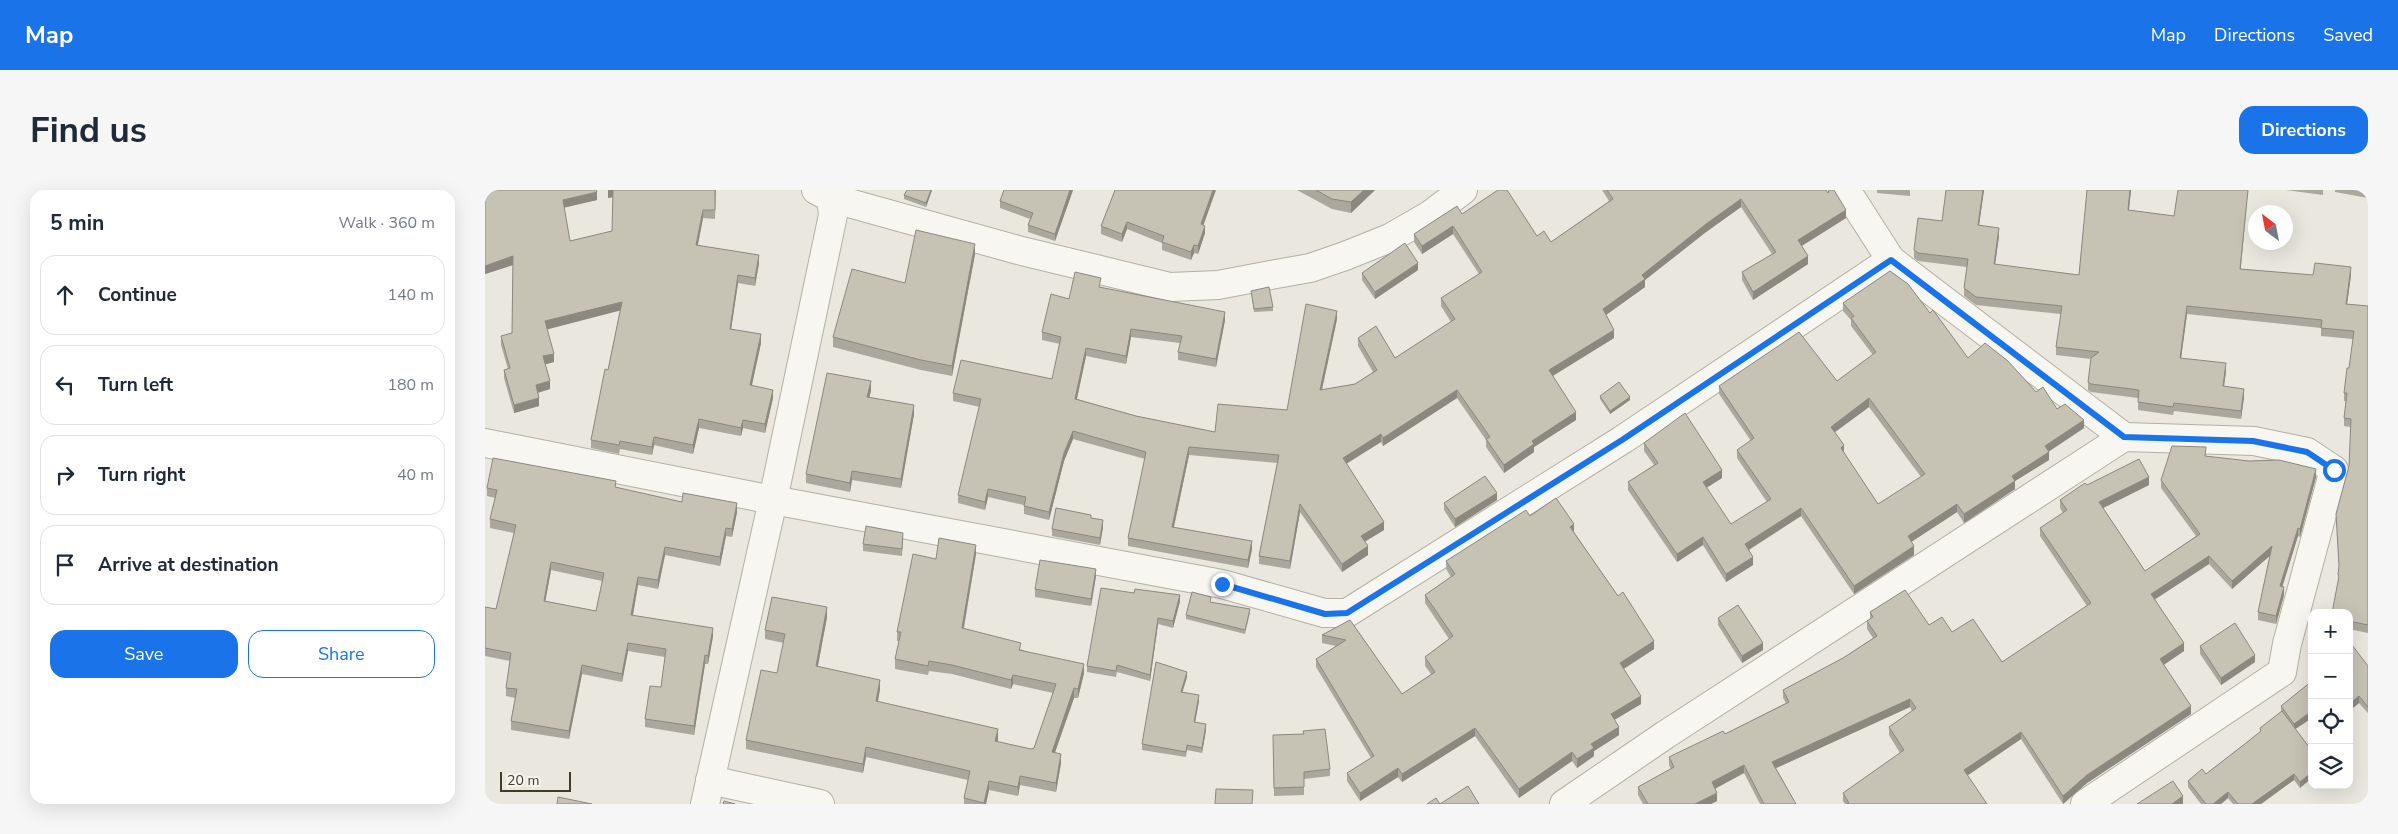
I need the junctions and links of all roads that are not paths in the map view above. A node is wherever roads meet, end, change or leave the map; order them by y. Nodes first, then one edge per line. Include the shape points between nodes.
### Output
1 (1463, 190) edge
2 (1846, 190) edge
3 (823, 194) edge
4 (1891, 260) junction
5 (2124, 437) junction
6 (485, 443) edge
7 (773, 500) junction
8 (707, 792) edge
9 (820, 804) edge
10 (1564, 804) edge
11 (2085, 804) edge

1 - 3 street via 1390,238 1310,268 1217,284 1170,288 1018,250
2 - 4 street
3 - 7 street via 833,215
4 - 5 street
4 - 7 street via 1622,440 1347,613 1325,614 1222,584
5 - 10 street via 1665,734
5 - 11 street via 2253,441 2307,452 2334,470 2282,672
6 - 7 street
7 - 8 street
8 - 9 street

